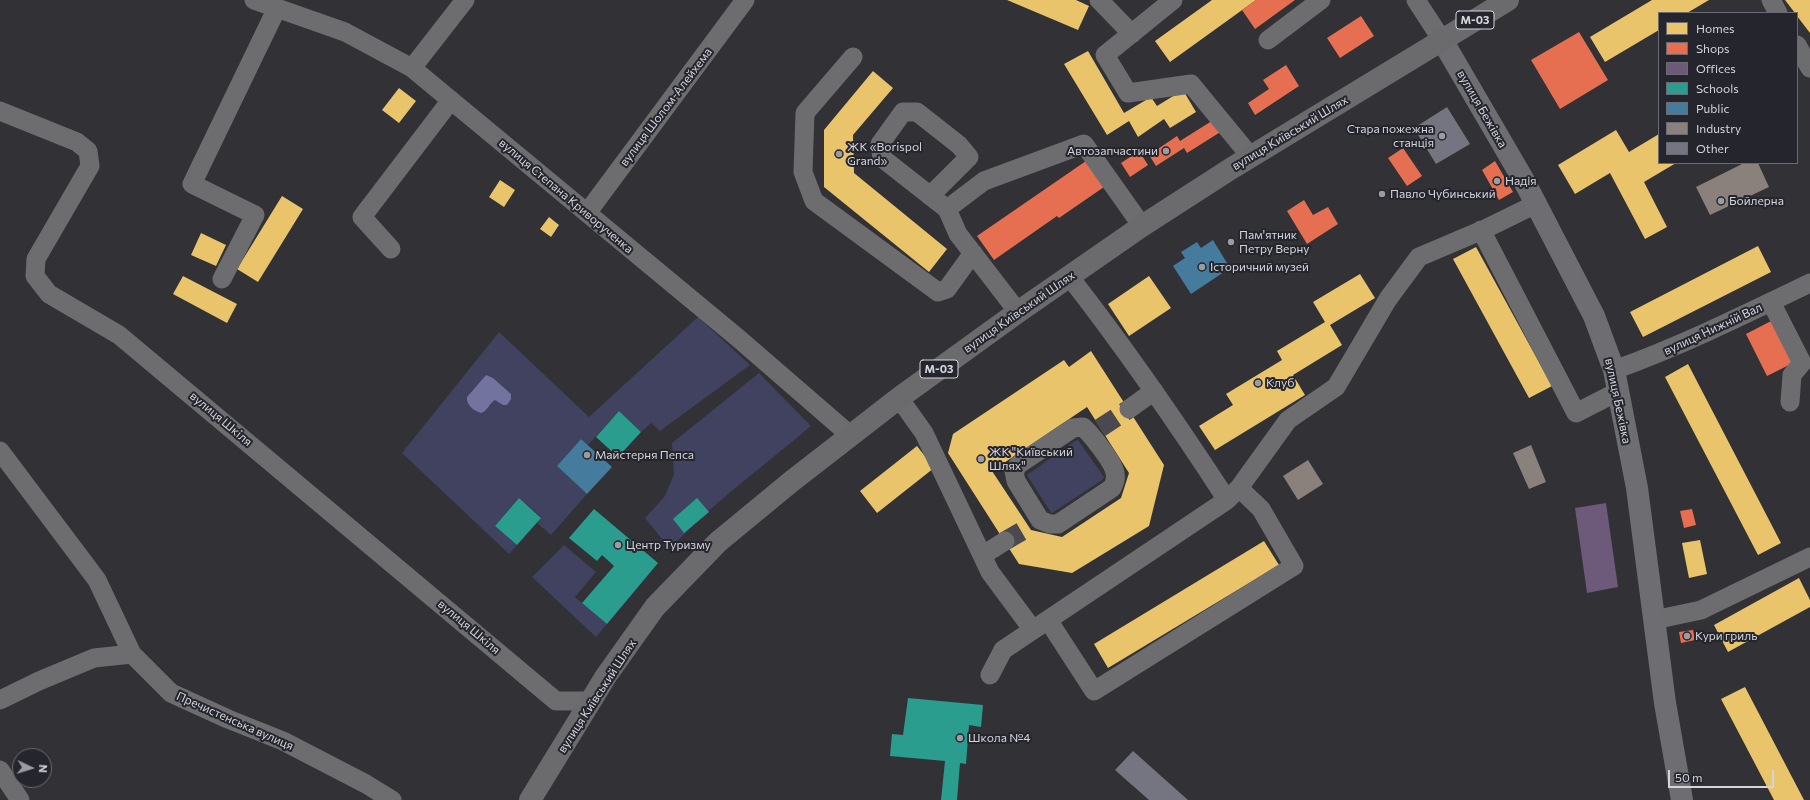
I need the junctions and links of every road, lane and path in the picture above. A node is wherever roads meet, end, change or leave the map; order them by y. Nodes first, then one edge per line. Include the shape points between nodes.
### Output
1 (254, 0) edge
2 (465, 0) edge
3 (745, 0) edge
4 (1099, 0) edge
5 (1173, 0) edge
6 (1321, 0) edge
7 (1416, 0) edge
8 (1508, 0) edge
9 (1770, 0) edge
10 (277, 8) junction
11 (1777, 12) edge
12 (1132, 34) junction
13 (1268, 40) dead end
14 (1442, 40) junction
15 (1798, 47) edge
16 (853, 57) dead end
17 (412, 68) junction
18 (1810, 68) edge
19 (451, 100) junction
20 (0, 111) edge
21 (1251, 157) junction
22 (930, 196) junction
23 (1536, 204) junction
24 (947, 209) junction
25 (587, 213) junction
26 (1142, 226) junction
27 (1482, 230) junction
28 (392, 250) dead end
29 (973, 253) junction
30 (1069, 276) junction
31 (222, 279) dead end
32 (1810, 283) edge
33 (1772, 302) junction
34 (1018, 312) junction
35 (1614, 370) junction
36 (1154, 391) junction
37 (1617, 392) junction
38 (898, 398) junction
39 (1790, 402) dead end
40 (1129, 409) tunnel mouth
41 (850, 436) junction
42 (0, 451) edge
43 (1233, 494) junction
44 (1034, 523) joint
45 (1005, 542) tunnel mouth
46 (982, 555) junction
47 (1810, 557) edge
48 (1654, 620) junction
49 (1040, 625) junction
50 (132, 654) junction
51 (990, 675) dead end
52 (0, 700) edge
53 (591, 701) junction
54 (0, 770) edge
55 (20, 800) edge
56 (392, 800) edge
57 (530, 800) edge
58 (1682, 800) edge

1 - 10 street, вулиця Степана Криворученка
2 - 17 street
3 - 25 street, вулиця Шолом-Алейхема
4 - 12 street
5 - 12 street
6 - 13 street
7 - 14 street
8 - 14 highway, вулиця Київський Шлях / М-03
9 - 11 street
10 - 17 street, вулиця Степана Криворученка via 345,32
10 - 31 street via 192,184 255,215
12 - 21 street via 1105,55 1128,93 1191,84
14 - 21 highway, вулиця Київський Шлях / М-03
14 - 23 main road, вулиця Бежівка
15 - 18 street
16 - 29 street via 805,113 803,172 814,201 938,292 947,289
17 - 19 street, вулиця Степана Криворученка
19 - 25 street, вулиця Степана Криворученка
19 - 28 street via 362,217
20 - 53 street, вулиця Шкіля via 77,142 88,151 90,166 36,259 35,276 49,294 120,335 556,700
21 - 26 highway, вулиця Київський Шлях / М-03
22 - 22 street via 882,158 880,144 903,112 917,112 969,157
22 - 24 street
23 - 27 street
23 - 35 main road, вулиця Бежівка via 1594,316
24 - 26 street via 984,181 1084,144
24 - 29 street via 958,234
25 - 41 street, вулиця Степана Криворученка via 738,338
26 - 30 highway, вулиця Київський Шлях / М-03
27 - 37 street via 1576,412
27 - 43 street via 1419,257 1388,299 1336,387 1288,420
29 - 34 street
30 - 34 highway, вулиця Київський Шлях / М-03
30 - 36 street via 1113,332
32 - 33 street, вулиця Нижній Вал
33 - 35 street, вулиця Нижній Вал via 1645,359
33 - 39 street via 1802,363 1792,376
34 - 38 highway, вулиця Київський Шлях / М-03
35 - 37 main road, вулиця Бежівка
36 - 40 street
36 - 43 street
37 - 48 main road, вулиця Бежівка via 1637,488
38 - 41 highway, вулиця Київський Шлях / М-03
38 - 46 street via 924,433
41 - 53 highway, вулиця Київський Шлях / М-03 via 718,542 655,607
42 - 50 street, Пречистенська вулиця via 97,580
43 - 49 street
43 - 49 street via 1261,509 1294,566 1094,691
44 - 44 street via 1058,524 1112,488 1116,480 1115,471 1096,431 1083,427 1073,428 1019,464 1014,471
45 - 46 street
46 - 49 street via 990,572
47 - 48 street via 1701,610
48 - 58 main road, вулиця Бежівка
49 - 51 street via 1004,650
50 - 52 street via 94,658
50 - 56 street, Пречистенська вулиця via 171,693 283,741
53 - 57 highway, вулиця Київський Шлях / М-03
54 - 55 street

